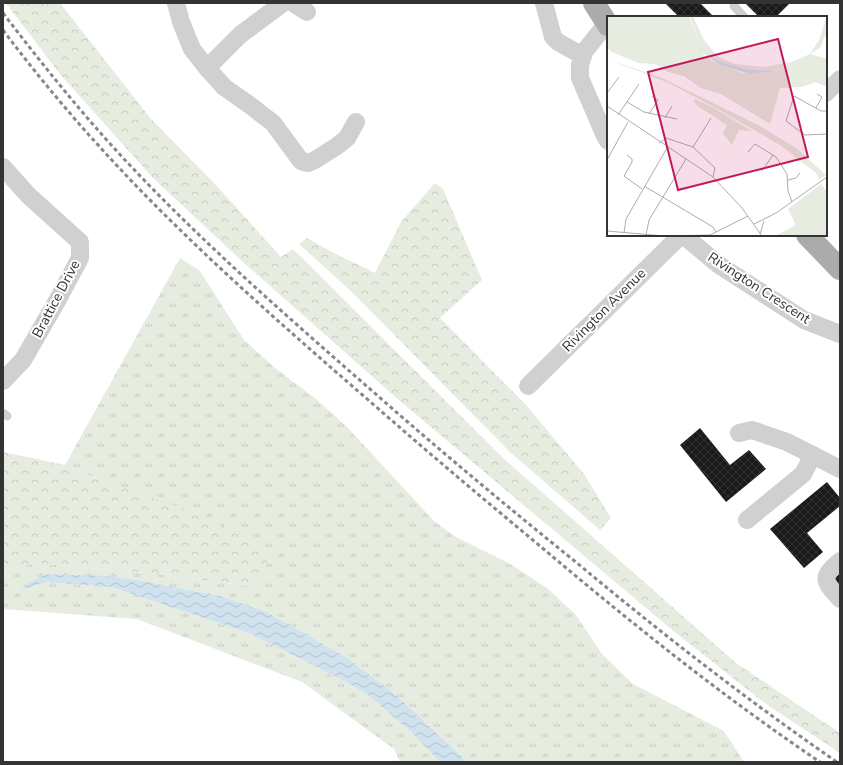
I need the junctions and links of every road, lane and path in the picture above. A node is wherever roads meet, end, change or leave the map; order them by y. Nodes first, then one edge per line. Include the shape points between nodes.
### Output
1 (176, 3) edge
2 (283, 3) edge
3 (544, 3) edge
4 (594, 3) edge
5 (734, 6) dead end
6 (743, 16) edge
7 (607, 24) edge
8 (583, 56) junction
9 (207, 68) junction
10 (840, 79) edge
11 (827, 92) edge
12 (356, 122) dead end
13 (607, 139) edge
14 (3, 168) edge
15 (681, 236) edge
16 (683, 236) edge
17 (808, 236) edge
18 (840, 269) edge
19 (840, 334) edge
20 (3, 381) edge
21 (528, 386) dead end
22 (739, 433) dead end
23 (813, 455) junction
24 (840, 469) edge
25 (747, 520) dead end
26 (840, 561) edge
27 (840, 599) edge

1 - 9 street via 192,49
2 - 9 street via 240,35
3 - 8 street via 553,36 558,42
4 - 7 main road
5 - 6 lane
7 - 8 street
8 - 13 street via 580,78
9 - 12 street via 224,87 273,124 301,161 308,163 337,146 347,138
10 - 11 street
14 - 20 street, Brattice Drive via 28,195 80,242 80,258 23,360
15 - 21 street, Rivington Avenue
16 - 19 street, Rivington Crescent via 719,265 804,320
17 - 18 main road
22 - 23 street via 752,430 787,442
23 - 24 street
23 - 25 street via 803,474
26 - 27 street via 826,575 826,581

